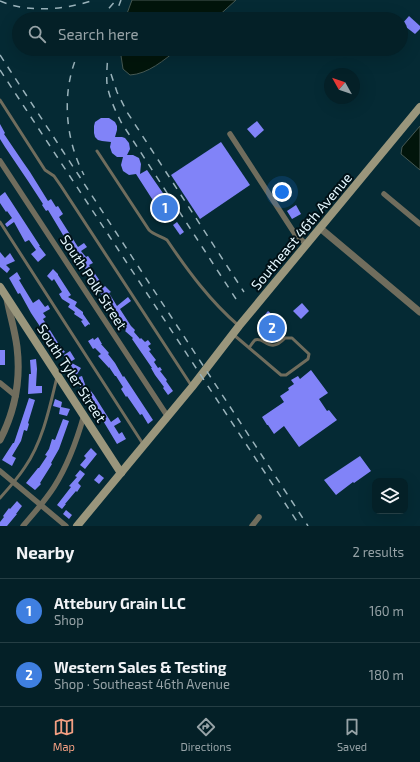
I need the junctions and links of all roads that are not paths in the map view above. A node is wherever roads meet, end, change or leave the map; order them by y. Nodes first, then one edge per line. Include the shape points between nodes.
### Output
1 (0, 100) edge
2 (420, 107) edge
3 (230, 134) dead end
4 (97, 151) dead end
5 (0, 161) edge
6 (384, 194) dead end
7 (0, 222) edge
8 (420, 224) edge
9 (320, 228) junction
10 (306, 244) junction
11 (0, 287) edge
12 (6, 297) junction
13 (420, 312) edge
14 (239, 326) junction
15 (232, 334) junction
16 (249, 348) junction
17 (57, 374) junction
18 (0, 383) edge
19 (192, 387) junction
20 (16, 396) junction
21 (84, 416) junction
22 (168, 417) junction
23 (2, 430) edge
24 (0, 440) edge
25 (144, 445) junction
26 (0, 471) edge
27 (121, 473) junction
28 (13, 482) junction
29 (0, 498) edge
30 (41, 505) junction
31 (259, 517) dead end
32 (23, 526) edge
33 (66, 526) edge
34 (77, 526) edge
35 (252, 526) edge

1 - 19 lane via 44,170 54,176 61,186
2 - 9 main road, Southeast 46th Avenue
3 - 10 street via 295,234
4 - 14 lane via 149,230 167,240 192,277
5 - 22 street, South Polk Street
6 - 8 street
7 - 25 lane
9 - 10 main road, Southeast 46th Avenue
9 - 13 street
10 - 14 main road, Southeast 46th Avenue
11 - 12 main road, South Tyler Street
12 - 17 main road, South Tyler Street
12 - 20 street via 17,346
14 - 15 main road, Southeast 46th Avenue
15 - 16 lane
15 - 19 main road, Southeast 46th Avenue
16 - 16 lane via 280,375 286,375 308,358 309,354 292,338 285,338 272,346 259,340 254,341
17 - 21 main road, South Tyler Street
17 - 28 lane via 43,430 26,466
18 - 20 street
19 - 22 main road, Southeast 46th Avenue
20 - 23 street via 11,415
21 - 27 main road, South Tyler Street
21 - 30 street via 67,464
22 - 25 main road, Southeast 46th Avenue
23 - 24 street
25 - 27 main road, Southeast 46th Avenue
26 - 28 street
27 - 34 main road, Southeast 46th Avenue
28 - 29 lane
28 - 30 street
30 - 32 street
30 - 33 street
31 - 35 street

